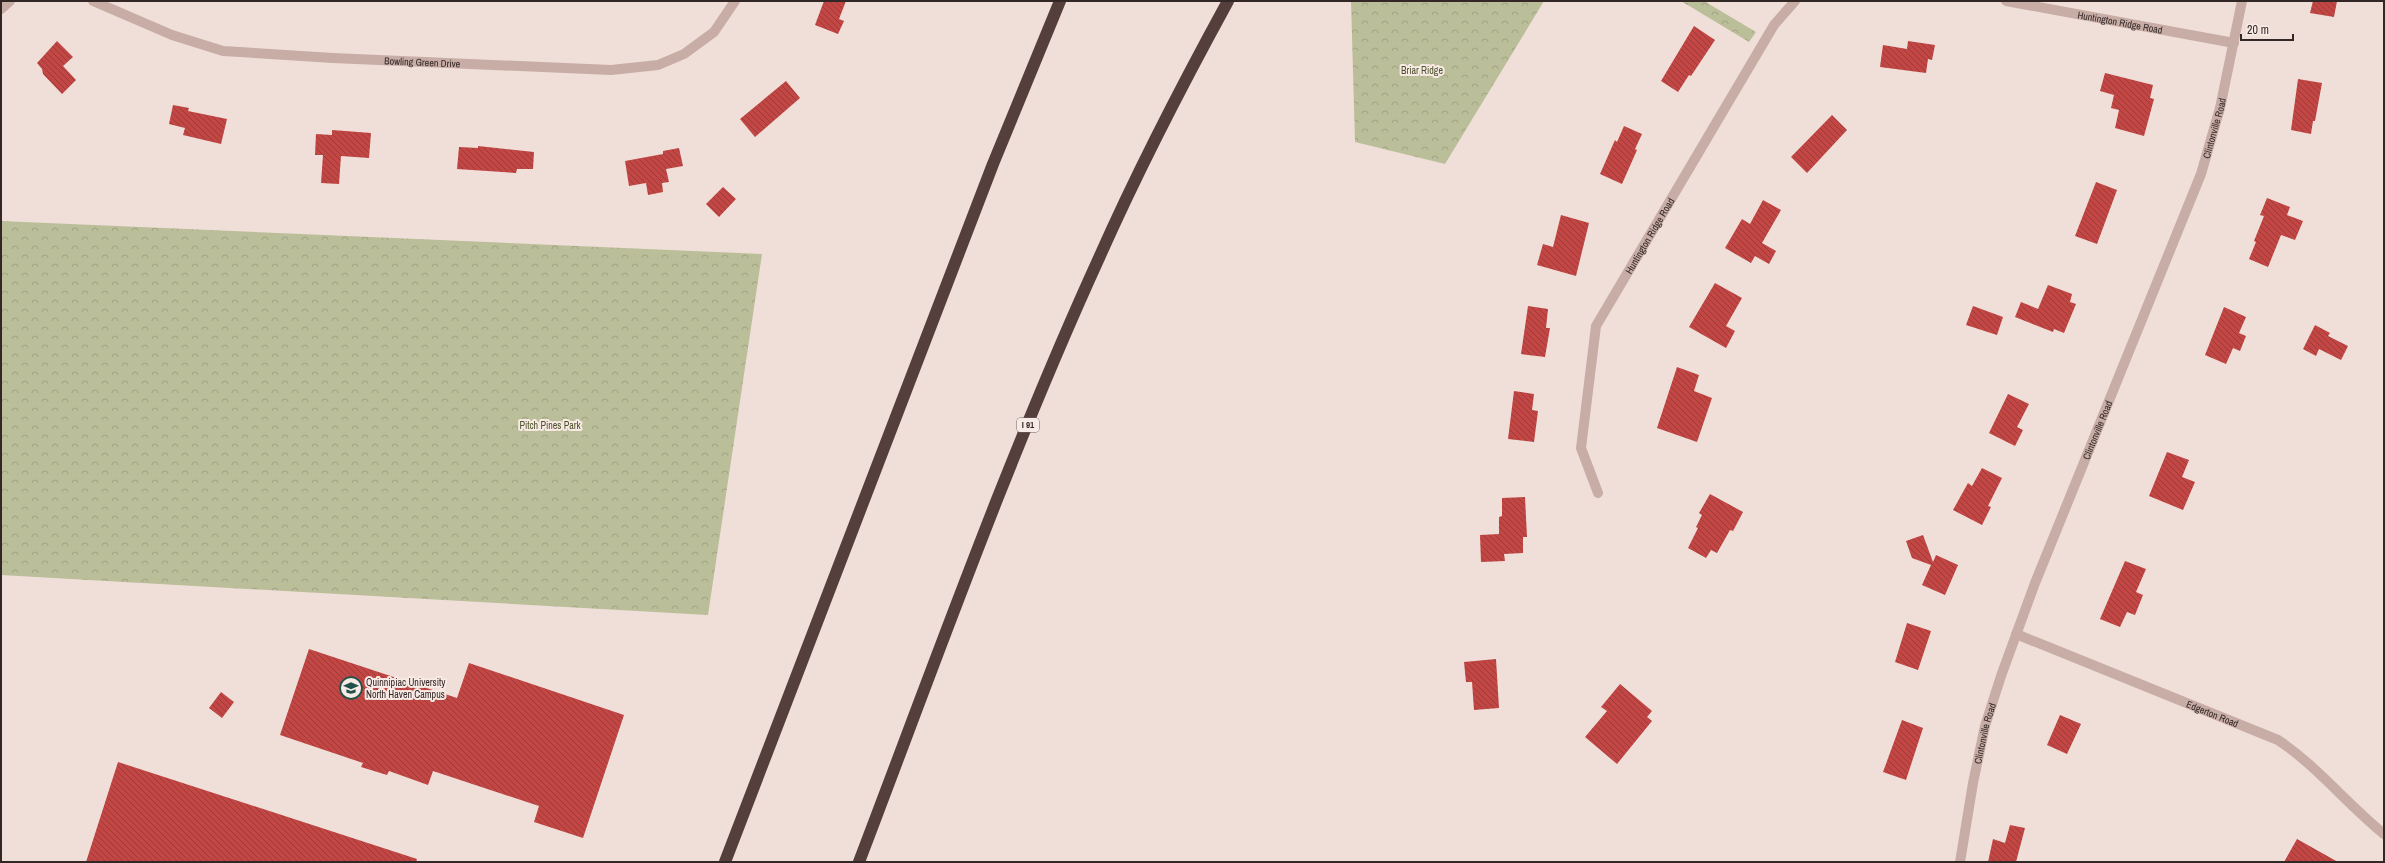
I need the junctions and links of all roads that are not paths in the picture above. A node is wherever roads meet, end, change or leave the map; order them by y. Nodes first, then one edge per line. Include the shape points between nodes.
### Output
1 (10, 1) edge
2 (93, 1) edge
3 (735, 1) edge
4 (1060, 1) edge
5 (1228, 1) edge
6 (1795, 1) edge
7 (2006, 1) edge
8 (2242, 1) edge
9 (1, 9) edge
10 (2234, 43) junction
11 (1598, 493) dead end
12 (2016, 634) junction
13 (2384, 834) edge
14 (725, 862) edge
15 (859, 862) edge
16 (1960, 862) edge

1 - 9 street
2 - 3 street, Bowling Green Drive via 172,35 223,51 611,70 658,65 684,54 714,32
4 - 14 highway via 993,164
5 - 15 highway, I 91 via 1147,155 1074,314 1002,490
6 - 11 street, Huntington Ridge Road via 1774,25 1596,326 1581,448
7 - 10 street, Huntington Ridge Road
8 - 10 street, Clintonville Road
10 - 12 street, Clintonville Road via 2220,108 2189,206
12 - 13 street, Edgerton Road via 2278,740 2293,750
12 - 16 street, Clintonville Road via 1985,726

